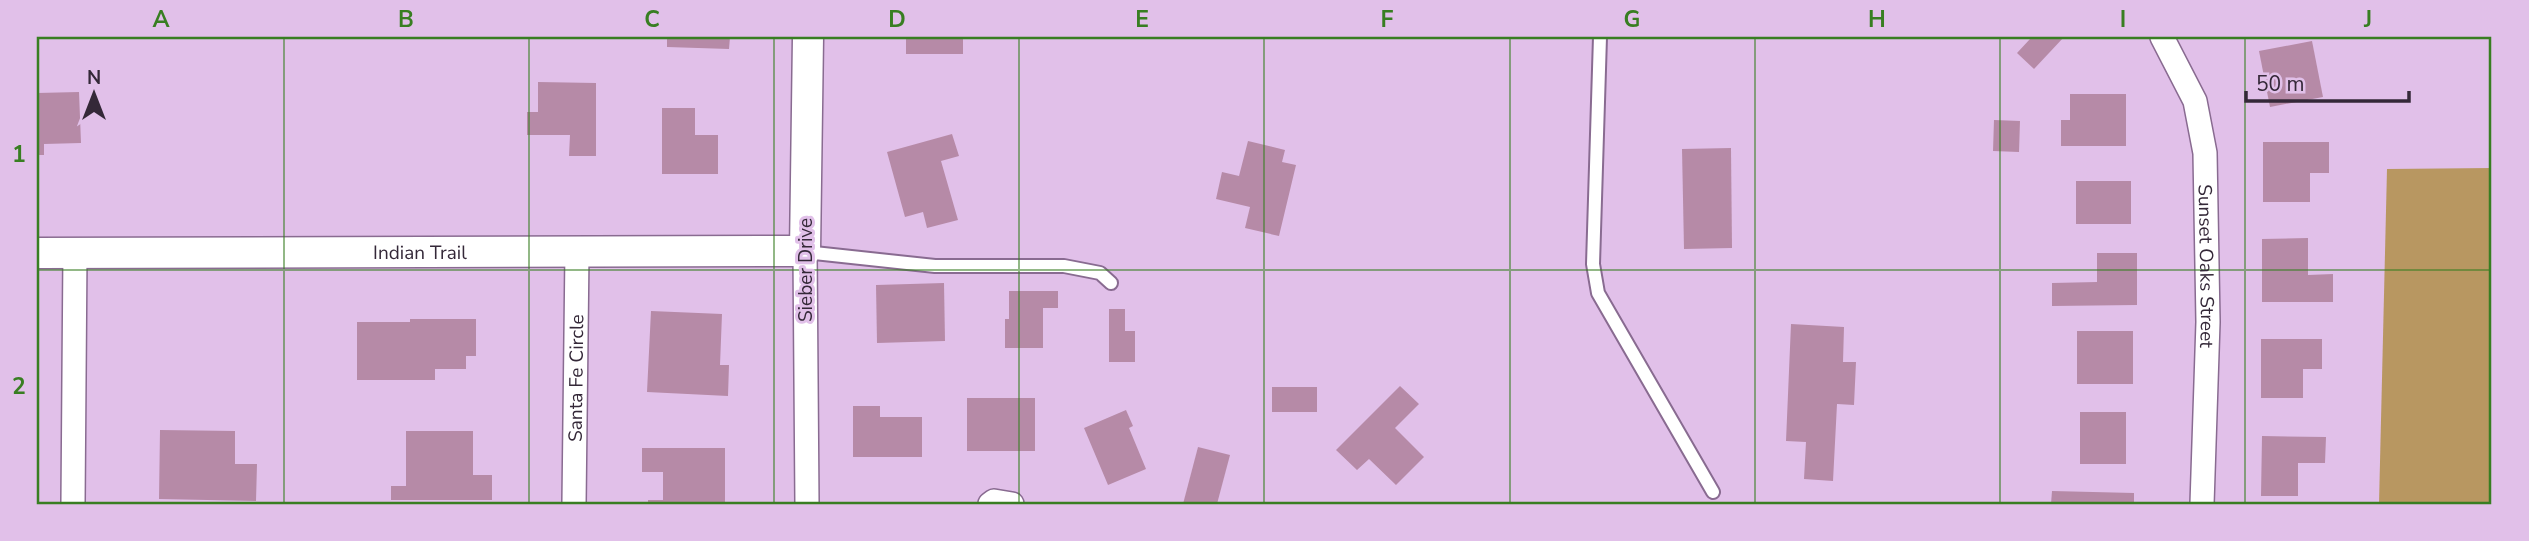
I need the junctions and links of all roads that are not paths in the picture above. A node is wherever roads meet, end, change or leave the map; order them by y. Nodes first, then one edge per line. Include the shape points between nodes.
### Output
1 (808, 37) edge
2 (1600, 37) edge
3 (2162, 37) edge
4 (804, 251) junction
5 (75, 252) junction
6 (577, 252) junction
7 (37, 253) edge
8 (1111, 283) dead end
9 (1713, 492) dead end
10 (73, 504) edge
11 (574, 504) edge
12 (807, 504) edge
13 (990, 504) edge
14 (1012, 504) edge
15 (2202, 504) edge

1 - 4 street, Sieber Drive
2 - 9 lane via 1594,279
3 - 15 street, Sunset Oaks Street via 2195,101 2205,153 2208,322
4 - 6 street, Indian Trail
4 - 8 lane via 935,266 1064,266 1100,273
4 - 12 street, Sieber Drive
5 - 6 street, Indian Trail
5 - 7 street, Indian Trail
5 - 10 street
6 - 11 street, Santa Fe Circle
13 - 14 street

